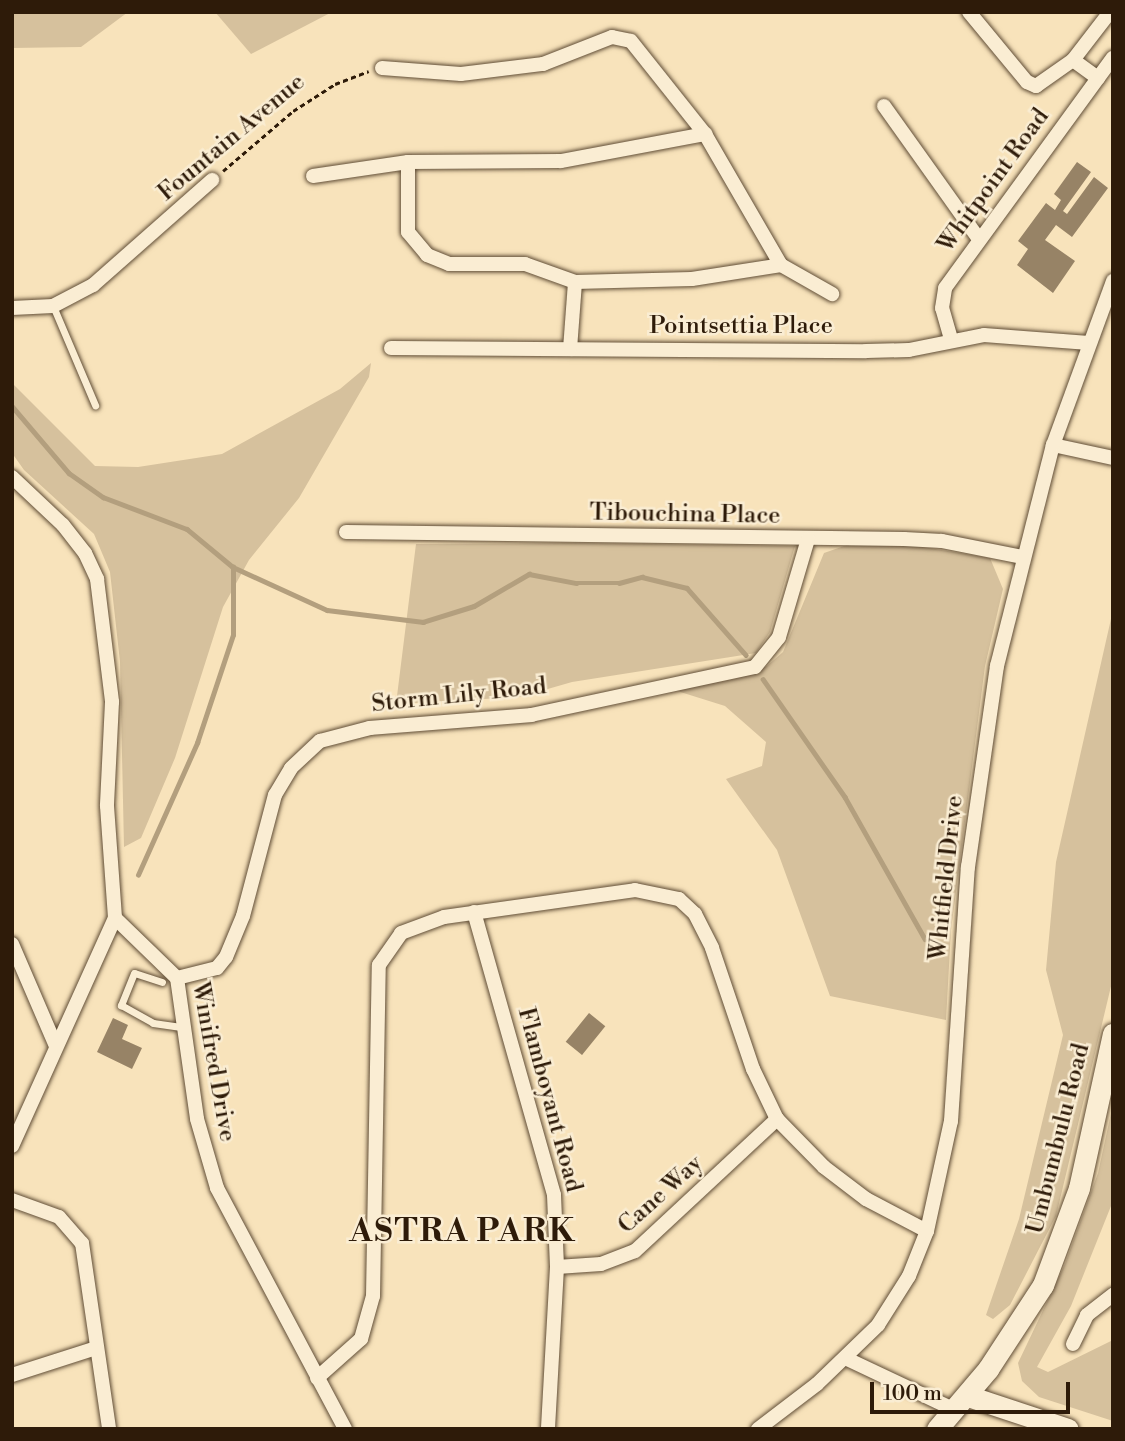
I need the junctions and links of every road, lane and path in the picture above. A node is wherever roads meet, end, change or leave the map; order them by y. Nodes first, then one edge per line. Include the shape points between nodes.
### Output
1 (969, 12) edge
2 (1110, 12) edge
3 (1113, 58) edge
4 (1073, 60) junction
5 (382, 68) joint
6 (1098, 78) junction
7 (884, 106) dead end
8 (705, 134) junction
9 (408, 162) junction
10 (313, 176) dead end
11 (212, 180) joint
12 (979, 239) junction
13 (781, 265) junction
14 (1113, 281) edge
15 (575, 282) junction
16 (832, 294) dead end
17 (53, 306) junction
18 (12, 308) edge
19 (951, 339) junction
20 (1088, 343) junction
21 (391, 348) dead end
22 (570, 349) junction
23 (95, 405) dead end
24 (1053, 445) junction
25 (1113, 458) edge
26 (12, 477) edge
27 (346, 532) dead end
28 (808, 539) junction
29 (1022, 557) junction
30 (474, 912) junction
31 (115, 918) junction
32 (12, 944) edge
33 (177, 978) junction
34 (162, 982) dead end
35 (183, 1027) junction
36 (1113, 1034) edge
37 (56, 1045) junction
38 (777, 1119) junction
39 (12, 1146) edge
40 (12, 1200) edge
41 (928, 1231) junction
42 (557, 1267) junction
43 (1113, 1295) edge
44 (1073, 1344) dead end
45 (96, 1348) junction
46 (845, 1358) junction
47 (12, 1375) edge
48 (317, 1378) junction
49 (962, 1403) junction
50 (109, 1429) edge
51 (345, 1429) edge
52 (548, 1429) edge
53 (758, 1429) edge
54 (937, 1429) edge
55 (1068, 1429) edge

1 - 4 street via 1031,85 1039,85
2 - 4 street
3 - 6 street, Whitpoint Road
4 - 6 street
5 - 8 street via 461,74 520,67 622,37 642,50
5 - 11 path, Fountain Avenue via 360,72 318,94
6 - 12 street, Whitpoint Road
7 - 12 street
8 - 9 street via 561,161
8 - 13 street
9 - 10 street
9 - 15 street via 408,232 427,255 449,264 525,264
11 - 17 street, Fountain Avenue via 101,280
12 - 19 street, Whitpoint Road via 942,298
13 - 15 street via 692,279
13 - 16 street
14 - 20 street, Whitfield Drive
15 - 22 street
17 - 18 street, Fountain Avenue
17 - 23 lane
19 - 20 street, Pointsettia Place via 1015,335
19 - 22 street, Pointsettia Place via 928,347 887,350
20 - 24 street, Whitfield Drive
21 - 22 street, Pointsettia Place
24 - 25 street
24 - 29 street, Whitfield Drive
26 - 31 street via 79,544 97,579 112,702 107,806
27 - 28 street, Tibouchina Place
28 - 29 street, Tibouchina Place via 942,541
28 - 33 street, Storm Lily Road via 779,637 755,667 503,720 370,729 320,741 291,768 275,795 239,929 226,957 216,968
29 - 41 street, Whitfield Drive via 997,666 968,867 951,1121
30 - 38 street via 635,890 679,899 695,914 712,948 752,1069
30 - 42 street, Flamboyant Road via 543,1147 554,1195
30 - 48 street via 401,933 379,965 373,1296 360,1339
31 - 33 street, Winifred Drive
31 - 37 street
32 - 37 street
33 - 35 street, Winifred Drive
34 - 35 lane via 134,973 121,1004 153,1023
35 - 48 street, Winifred Drive via 197,1119 217,1188
36 - 49 main road, Umbumbulu Road via 1086,1162 1063,1238 1036,1299
37 - 39 street
38 - 41 street via 824,1167 866,1199
38 - 42 street, Cane Way via 635,1251 601,1264
40 - 45 street via 59,1217 82,1243
41 - 46 street, Whitfield Drive via 891,1307
42 - 52 street, Flamboyant Road
43 - 44 street via 1087,1315
45 - 47 street
45 - 50 street
46 - 49 street
46 - 53 street, Whitfield Drive
48 - 51 street, Winifred Drive
49 - 54 main road, Umbumbulu Road
49 - 55 main road

